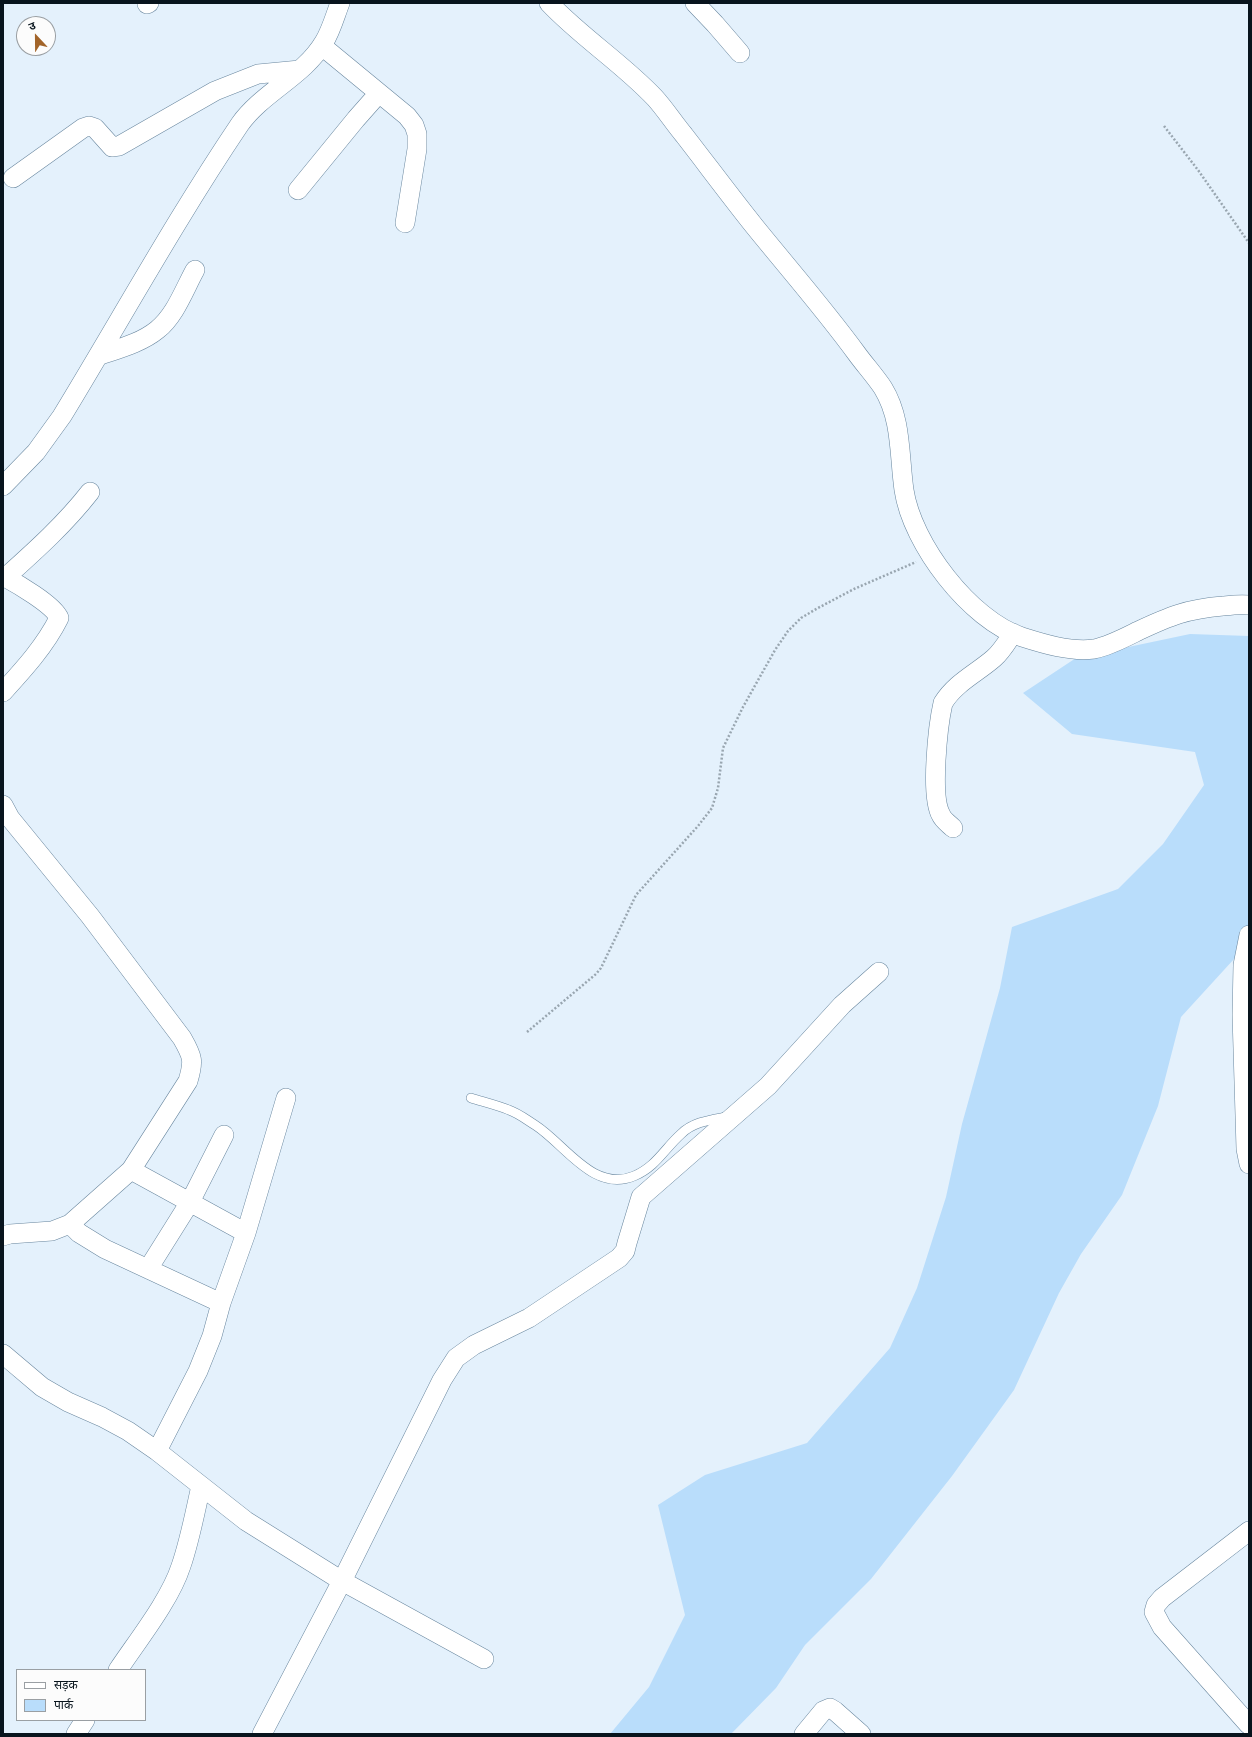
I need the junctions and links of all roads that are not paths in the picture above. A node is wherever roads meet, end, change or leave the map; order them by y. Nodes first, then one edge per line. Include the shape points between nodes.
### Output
1 (340, 3) edge
2 (548, 3) edge
3 (695, 3) edge
4 (322, 46) junction
5 (740, 53) dead end
6 (300, 70) junction
7 (379, 93) junction
8 (13, 178) dead end
9 (298, 190) dead end
10 (404, 223) dead end
11 (195, 270) dead end
12 (98, 356) junction
13 (3, 486) edge
14 (90, 492) dead end
15 (5, 577) edge
16 (1249, 605) edge
17 (1013, 633) junction
18 (3, 692) edge
19 (3, 805) edge
20 (953, 828) dead end
21 (1249, 935) edge
22 (879, 972) dead end
23 (286, 1098) dead end
24 (471, 1098) dead end
25 (733, 1116) junction
26 (224, 1135) dead end
27 (1249, 1164) edge
28 (131, 1170) junction
29 (190, 1202) junction
30 (70, 1224) junction
31 (246, 1233) junction
32 (3, 1236) edge
33 (148, 1269) junction
34 (221, 1304) junction
35 (3, 1354) edge
36 (156, 1451) junction
37 (201, 1486) junction
38 (1249, 1531) edge
39 (342, 1582) junction
40 (484, 1659) dead end
41 (119, 1669) edge
42 (85, 1721) edge
43 (1249, 1725) edge
44 (76, 1734) edge
45 (262, 1734) edge
46 (804, 1734) edge
47 (861, 1734) edge

1 - 4 street
2 - 17 street via 656,99 883,388 894,413 900,441 904,492 914,524 944,575 984,616
3 - 5 street
4 - 6 street
4 - 7 street
6 - 8 street via 258,74 215,91 120,146 112,147 95,128 83,128
6 - 12 street via 265,98 241,123 198,189
7 - 9 street
7 - 10 street via 407,116 417,134 417,149
11 - 12 street via 168,319 158,330 145,338
12 - 13 street via 62,416 36,452
14 - 15 street via 47,541
15 - 18 street via 50,606 59,618 37,654
16 - 17 street via 1195,608 1095,649 1054,646
17 - 20 street via 996,656 959,684 943,703 935,778 940,814
19 - 28 street via 10,818 90,916 192,1055 193,1065 188,1081
21 - 27 street via 1243,965 1242,1016 1246,1149
22 - 25 street via 842,1005 768,1086
23 - 31 street
24 - 25 lane via 510,1110 537,1127 592,1172 606,1179 615,1180 624,1180 636,1175 651,1165 689,1128 707,1121
25 - 39 street via 641,1197 628,1243 619,1258 529,1318 474,1345 456,1358 435,1394
26 - 29 street
28 - 29 street
28 - 30 street
29 - 31 street
29 - 33 street
30 - 32 street via 52,1231
30 - 33 street via 79,1233 105,1249
31 - 34 street
33 - 34 street
34 - 36 street via 198,1371
35 - 36 street via 42,1387 128,1431
36 - 37 street
37 - 39 street via 246,1521
37 - 41 street via 181,1567 163,1602
38 - 43 street via 1162,1598 1154,1612 1162,1627
39 - 40 street
39 - 45 street
42 - 44 street
46 - 47 street via 822,1711 830,1708

